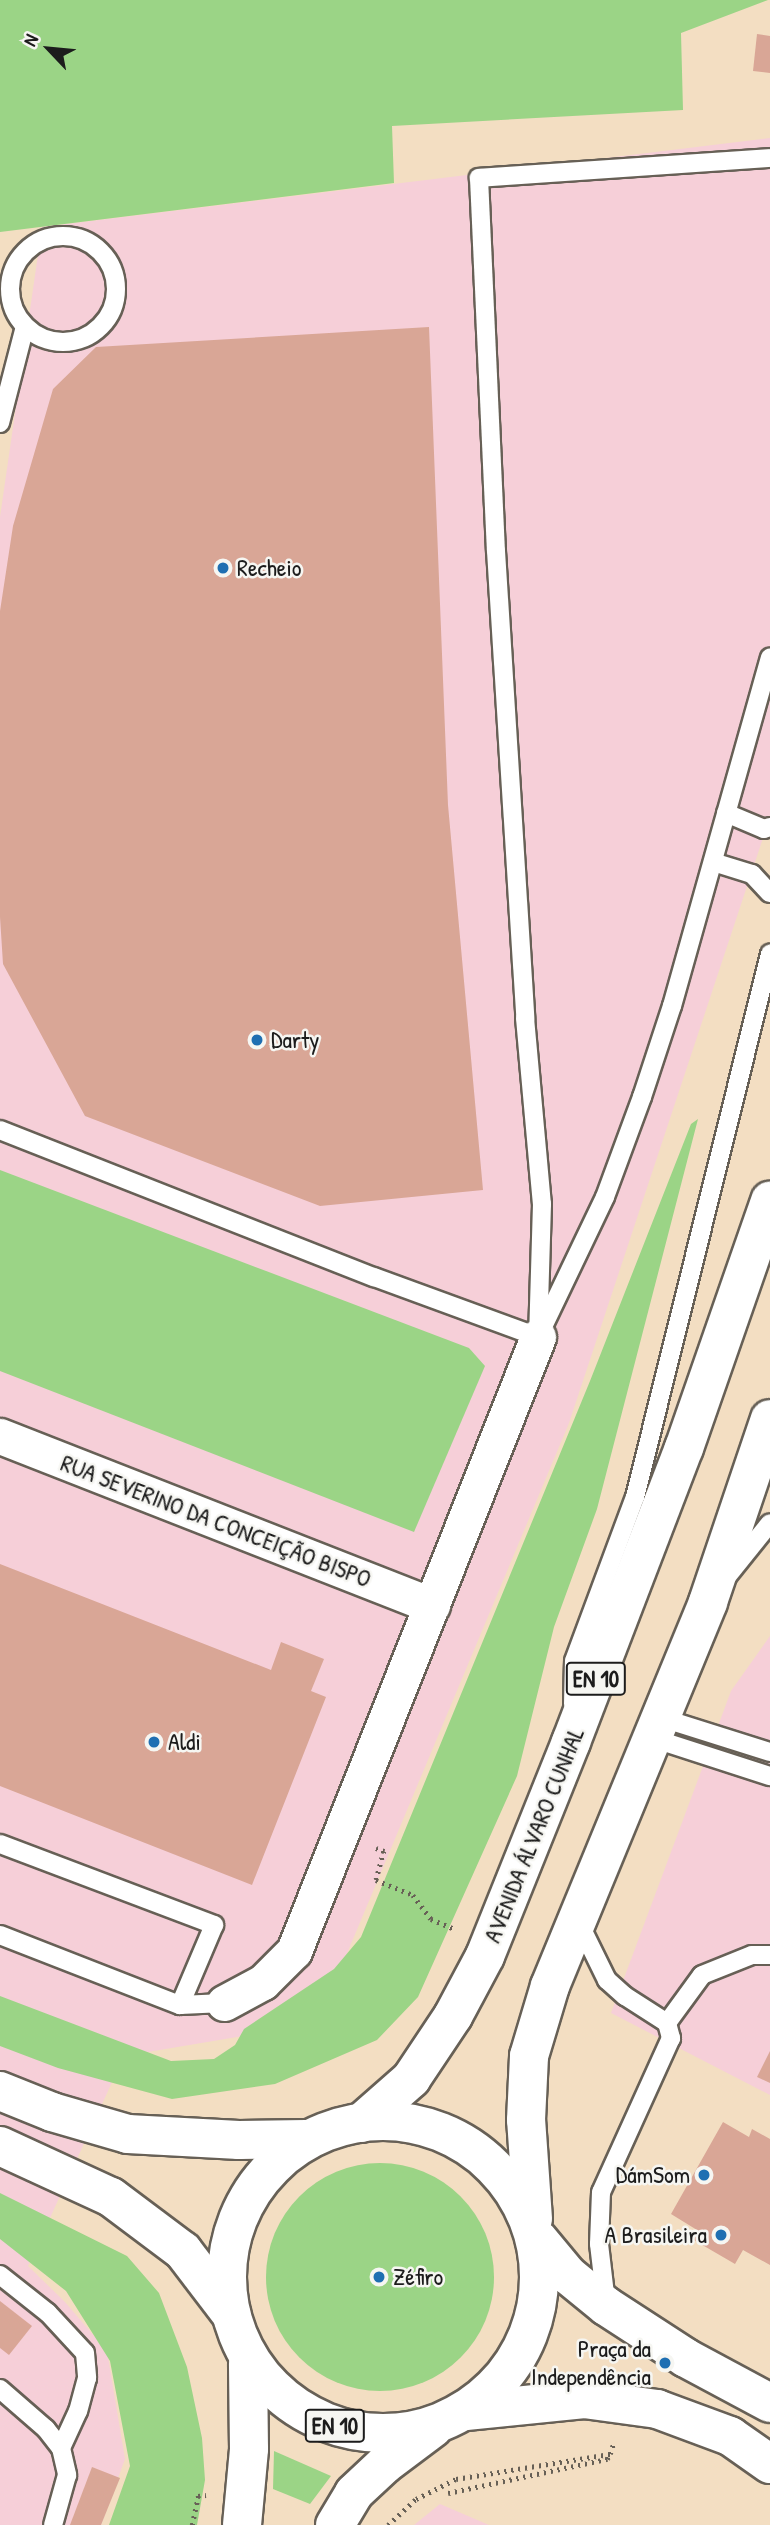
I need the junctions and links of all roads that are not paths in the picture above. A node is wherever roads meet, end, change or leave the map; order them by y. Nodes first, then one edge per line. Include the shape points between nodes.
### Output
1 (770, 158) edge
2 (25, 327) junction
3 (0, 423) edge
4 (770, 658) edge
5 (726, 813) junction
6 (770, 827) edge
7 (713, 862) junction
8 (770, 893) edge
9 (770, 954) edge
10 (0, 1130) edge
11 (770, 1200) edge
12 (538, 1337) junction
13 (770, 1419) edge
14 (0, 1436) edge
15 (770, 1523) edge
16 (708, 1601) junction
17 (432, 1605) junction
18 (657, 1728) junction
19 (571, 1742) junction
20 (770, 1752) edge
21 (770, 1776) edge
22 (0, 1844) edge
23 (578, 1920) junction
24 (0, 1935) edge
25 (770, 1955) edge
26 (223, 2003) joint
27 (180, 2005) junction
28 (667, 2023) junction
29 (0, 2091) edge
30 (361, 2123) junction
31 (306, 2139) junction
32 (0, 2146) edge
33 (536, 2232) junction
34 (0, 2275) edge
35 (606, 2306) junction
36 (231, 2314) junction
37 (248, 2364) junction
38 (0, 2389) edge
39 (770, 2403) edge
40 (453, 2416) junction
41 (61, 2448) junction
42 (770, 2463) edge
43 (53, 2525) edge
44 (242, 2525) edge
45 (335, 2525) edge

1 - 12 lane via 479,178 496,551 525,1018 542,1204
2 - 2 lane via 56,342 74,341 104,323 116,290 104,256 76,237 59,236 27,249 11,279 10,296
2 - 3 lane
4 - 5 lane
5 - 6 lane via 764,830
5 - 7 lane
7 - 8 lane via 752,874
7 - 12 lane via 672,1006 605,1197
9 - 19 lane via 635,1497 575,1661
10 - 12 lane
11 - 19 main road, AVENIDA ÁLVARO CUNHAL / EN 10 via 684,1448
12 - 17 street
13 - 16 main road, EN 10
14 - 17 street, RUA SEVERINO DA CONCEIÇÃO BISPO
15 - 16 lane
16 - 18 main road, EN 10
17 - 26 street via 294,1951 263,1982
18 - 20 lane
18 - 21 lane
18 - 23 main road, EN 10
19 - 30 main road, AVENIDA ÁLVARO CUNHAL / EN 10 via 485,1956 453,2017 411,2079
22 - 27 lane via 214,1925
23 - 28 lane via 607,1980
23 - 33 main road, EN 10 via 550,1986 529,2056 526,2120
24 - 27 lane
25 - 28 lane via 752,1955 702,1975
26 - 27 lane
28 - 35 lane via 671,2038 601,2192 599,2244
29 - 31 main road via 128,2134
30 - 31 main road, EN 10
30 - 33 main road, EN 10 via 416,2124 468,2146 508,2184
31 - 36 main road, EN 10 via 271,2167 242,2211 229,2258
32 - 36 main road via 111,2197 183,2250
33 - 35 main road via 568,2275
33 - 40 main road, EN 10 via 540,2275 534,2317 514,2360 486,2396
34 - 41 lane via 48,2313 85,2353 87,2378
35 - 39 main road via 686,2358
36 - 37 main road, EN 10
37 - 40 main road, EN 10 via 291,2404 336,2427 378,2434
37 - 44 main road, EN 10 via 249,2449
38 - 41 lane
40 - 42 main road via 584,2399 657,2409 730,2436
40 - 45 main road, EN 10 via 385,2463 354,2493
41 - 43 lane via 67,2474

